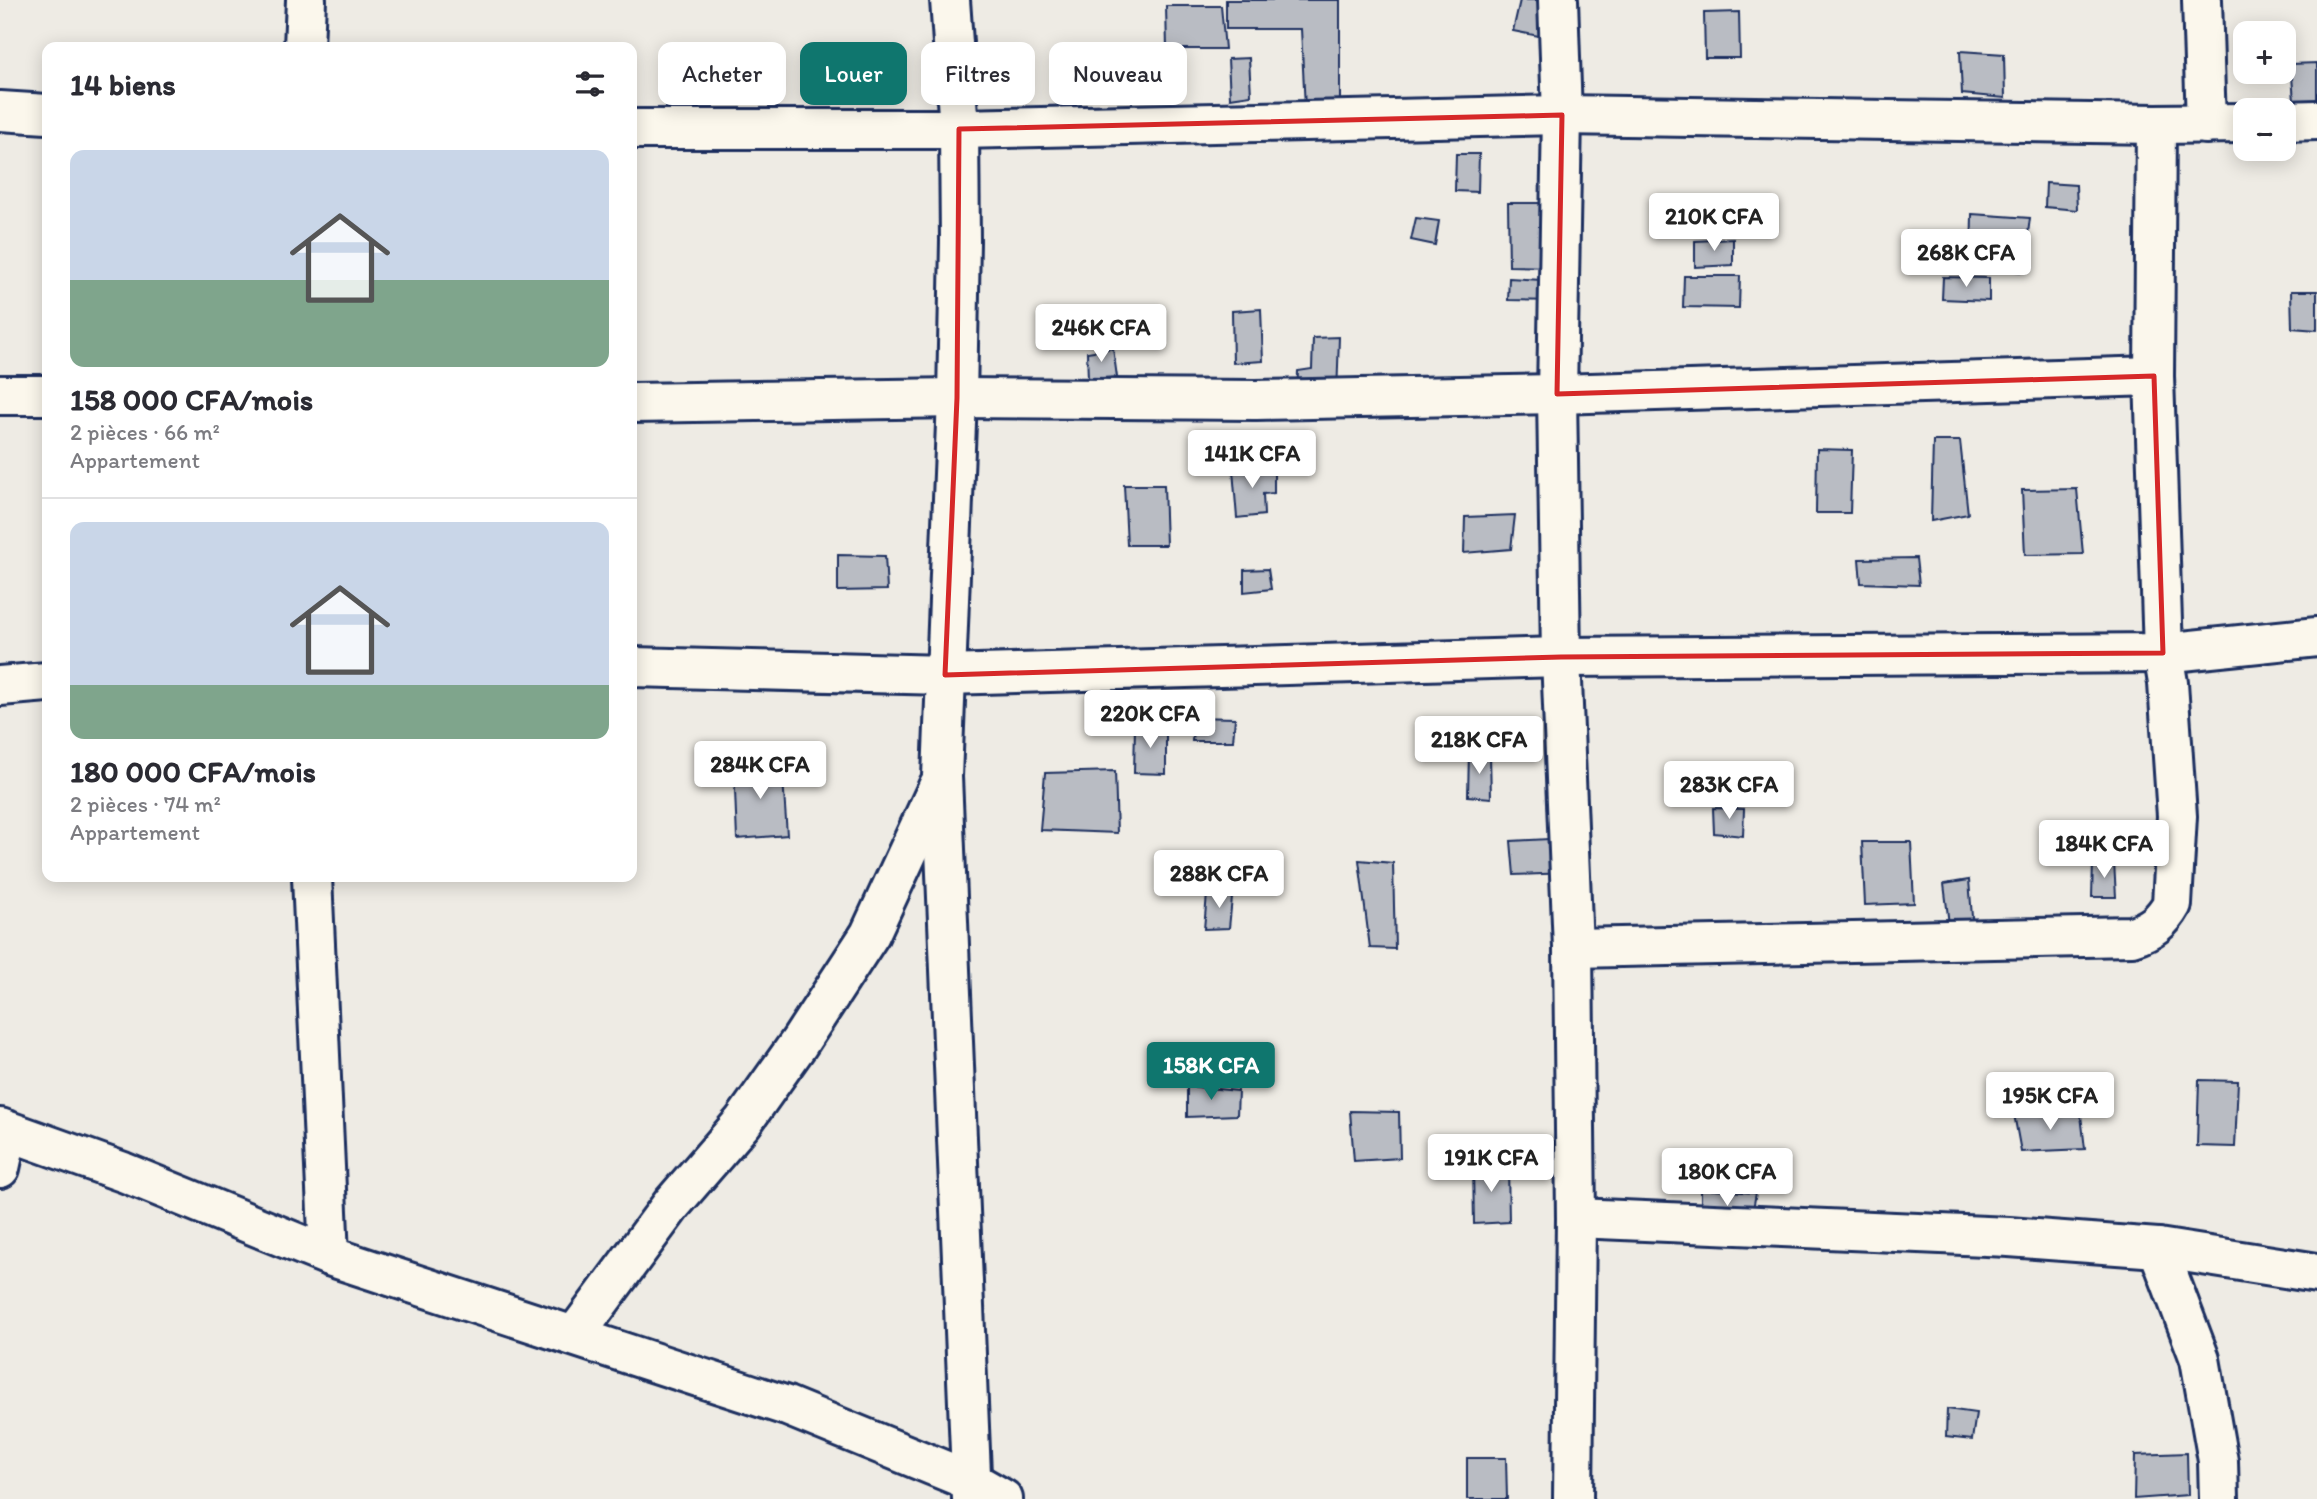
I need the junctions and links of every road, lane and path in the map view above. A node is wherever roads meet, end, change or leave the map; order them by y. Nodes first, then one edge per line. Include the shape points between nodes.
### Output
1 (306, 0) edge
2 (950, 0) edge
3 (1558, 0) edge
4 (2202, 0) edge
5 (304, 42) edge
6 (0, 111) edge
7 (42, 114) edge
8 (1562, 115) junction
9 (2317, 120) edge
10 (2296, 121) edge
11 (2233, 123) edge
12 (2155, 124) junction
13 (2206, 124) junction
14 (637, 129) edge
15 (959, 129) junction
16 (2154, 376) junction
17 (1557, 394) junction
18 (0, 395) edge
19 (42, 395) edge
20 (957, 398) junction
21 (637, 403) edge
22 (2317, 636) edge
23 (2162, 653) junction
24 (1561, 657) junction
25 (637, 667) edge
26 (945, 675) junction
27 (42, 682) edge
28 (0, 686) edge
29 (942, 777) junction
30 (312, 882) edge
31 (1573, 948) junction
32 (4, 1129) edge
33 (0, 1168) edge
34 (1576, 1218) junction
35 (2158, 1248) junction
36 (329, 1256) junction
37 (2317, 1273) edge
38 (575, 1335) junction
39 (983, 1493) edge
40 (1573, 1499) edge
41 (2219, 1499) edge

1 - 5 street
2 - 15 street
3 - 8 street
4 - 13 street
6 - 7 street
8 - 12 street
8 - 15 street
8 - 17 street
9 - 10 street
11 - 13 street
12 - 13 street
12 - 16 street
14 - 15 street
15 - 20 street
16 - 17 street
16 - 23 street
17 - 20 street via 1256,400
17 - 24 street
18 - 19 street
20 - 21 street
20 - 26 street
22 - 23 street
23 - 24 street
23 - 31 street via 2177,816 2172,904 2151,930 2132,936
24 - 26 street
24 - 31 street
25 - 26 street
26 - 29 street
27 - 28 street
29 - 38 street via 870,934 813,1021 743,1122 672,1204
29 - 39 street
30 - 36 street
31 - 34 street
32 - 33 street
32 - 36 street
34 - 35 street
34 - 40 street
35 - 37 street
35 - 41 street via 2200,1359 2218,1461
36 - 38 street
38 - 39 street via 787,1406

